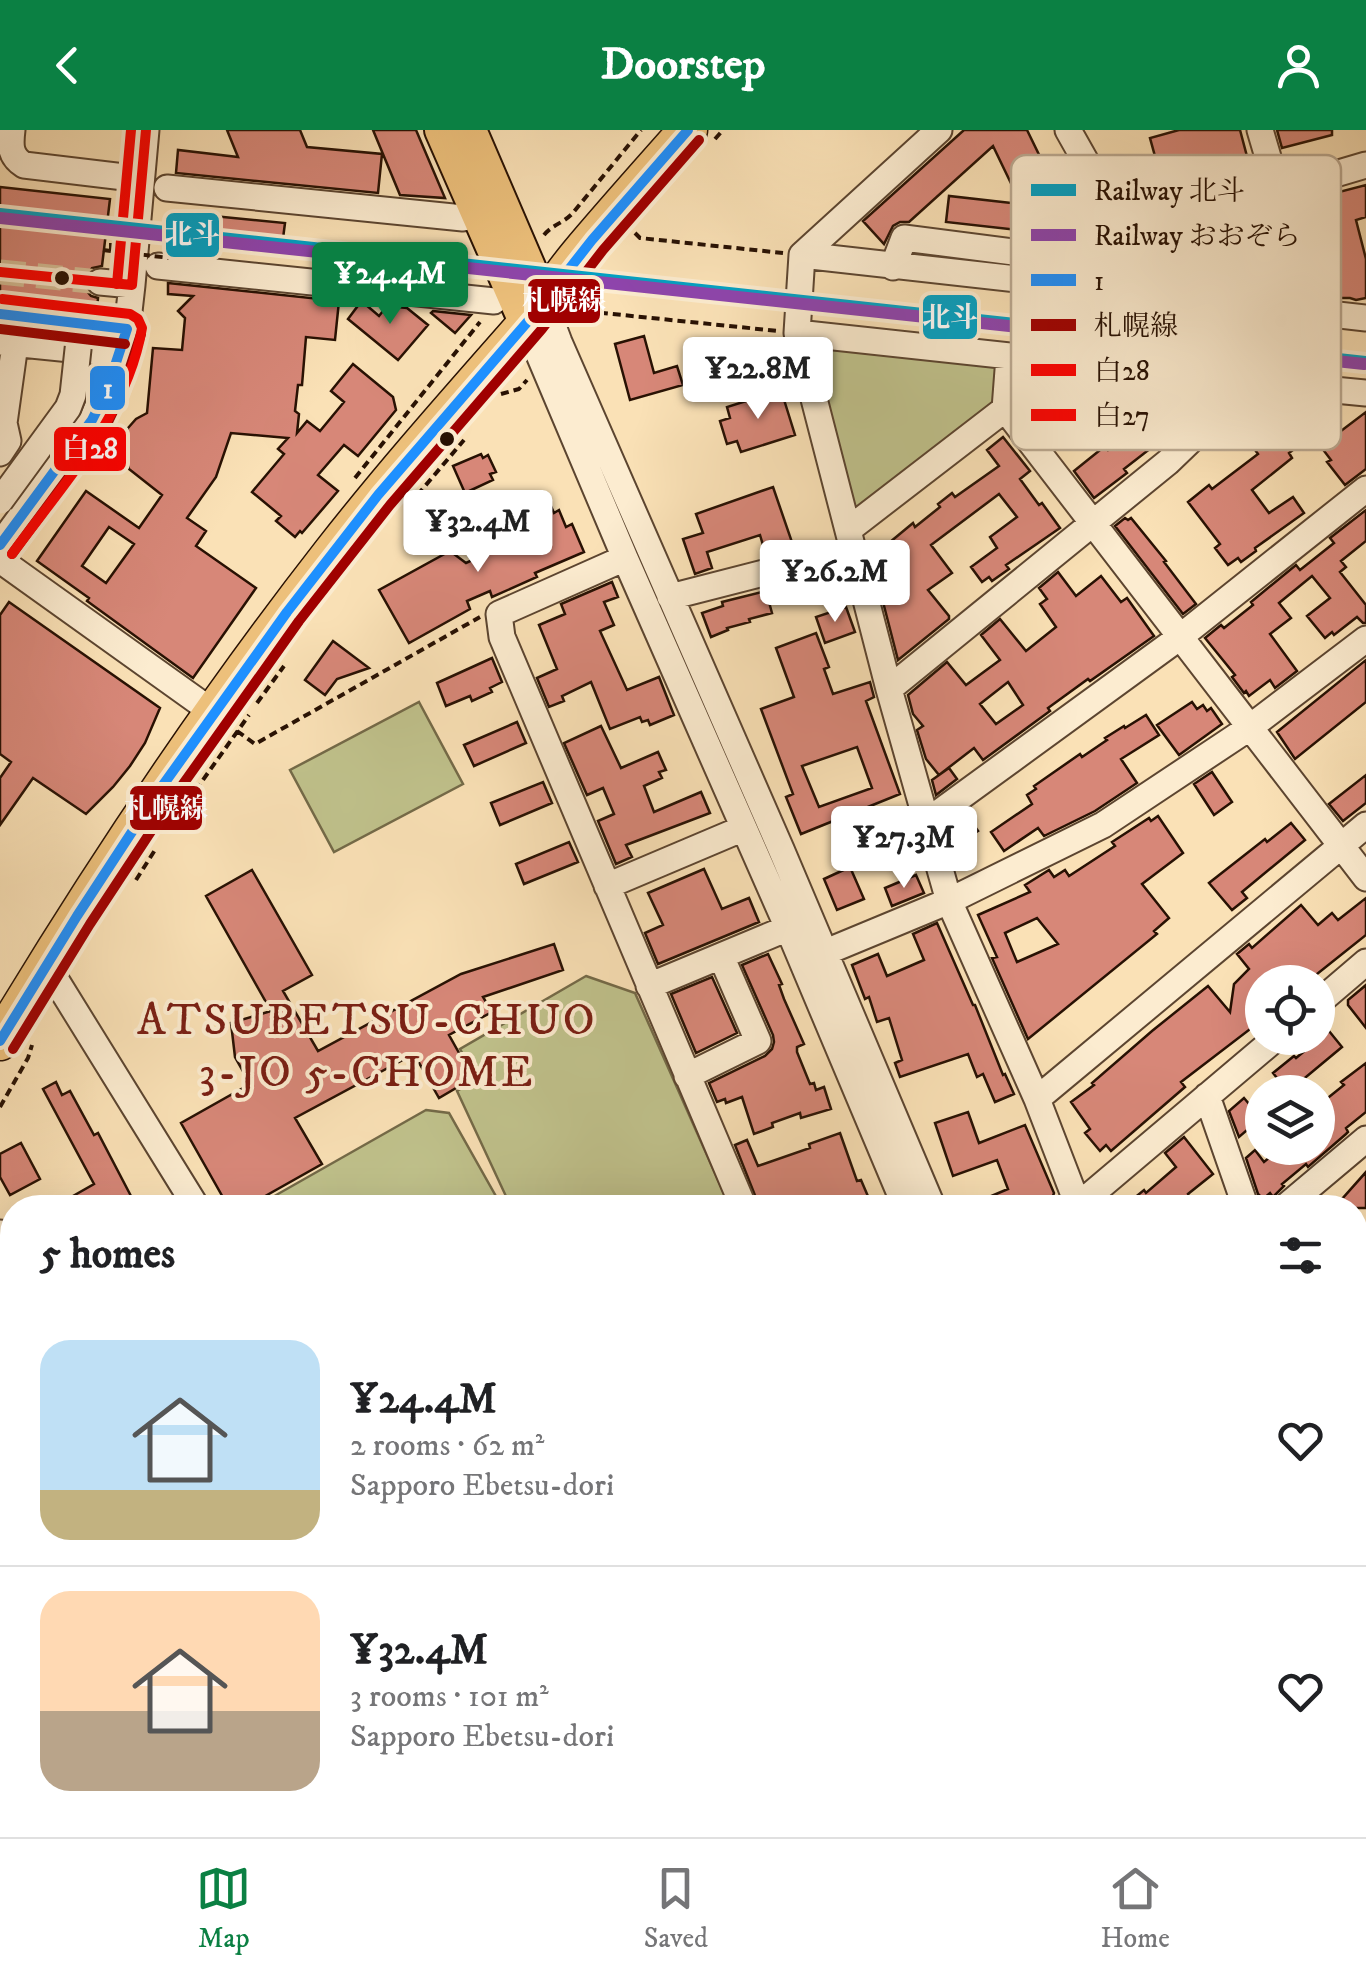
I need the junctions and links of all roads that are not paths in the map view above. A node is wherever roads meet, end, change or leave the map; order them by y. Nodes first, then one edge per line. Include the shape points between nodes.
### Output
1 (12, 130) edge
2 (146, 130) edge
3 (441, 130) edge
4 (470, 130) edge
5 (688, 130) edge
6 (939, 130) edge
7 (1068, 130) edge
8 (1260, 130) edge
9 (1082, 155) edge
10 (1267, 155) edge
11 (1366, 166) edge
12 (1341, 173) edge
13 (141, 179) junction
14 (167, 188) dead end
15 (463, 218) dead end
16 (1011, 252) edge
17 (802, 255) junction
18 (164, 262) road end
19 (894, 266) junction
20 (1011, 279) edge
21 (100, 282) tunnel mouth
22 (132, 285) junction
23 (488, 310) road end
24 (559, 311) junction
25 (1341, 315) edge
26 (1366, 318) edge
27 (127, 328) junction
28 (796, 333) junction
29 (8, 343) edge
30 (120, 354) junction
31 (1009, 357) joint
32 (1341, 391) edge
33 (1366, 393) edge
34 (1005, 409) junction
35 (1011, 417) edge
36 (2, 426) edge
37 (1036, 450) edge
38 (1180, 450) edge
39 (0, 453) edge
40 (1366, 489) edge
41 (0, 500) edge
42 (1091, 523) junction
43 (850, 540) junction
44 (0, 545) edge
45 (624, 558) junction
46 (0, 560) edge
47 (670, 597) junction
48 (1180, 637) junction
49 (1366, 639) edge
50 (889, 690) junction
51 (225, 722) junction
52 (1249, 728) junction
53 (926, 822) junction
54 (1366, 825) edge
55 (744, 828) junction
56 (1342, 845) junction
57 (1366, 878) edge
58 (607, 886) junction
59 (949, 901) junction
60 (788, 928) junction
61 (826, 952) junction
62 (721, 956) junction
63 (1366, 962) edge
64 (46, 964) junction
65 (648, 986) junction
66 (1335, 988) edge
67 (14, 1050) edge
68 (1256, 1055) edge
69 (687, 1076) junction
70 (1207, 1096) junction
71 (1037, 1099) junction
72 (1366, 1139) edge
73 (189, 1195) edge
74 (738, 1195) edge
75 (901, 1195) edge
76 (928, 1195) edge
77 (1073, 1195) edge
78 (1091, 1195) edge
79 (1241, 1195) edge
80 (1299, 1195) edge

1 - 13 street via 12,155 24,165
2 - 13 street
3 - 24 main road
4 - 24 main road
5 - 24 highway via 576,259
6 - 17 street
7 - 9 street
8 - 10 street
11 - 12 street
13 - 22 street
14 - 15 street
16 - 19 street via 904,238
17 - 19 street
17 - 28 street
18 - 23 street
19 - 20 street
21 - 22 street
22 - 27 street
24 - 45 street
24 - 47 street via 559,342
24 - 51 highway via 409,457 330,555
25 - 26 street
27 - 30 street
27 - 41 street, bridge via 85,328 68,408
28 - 31 street
28 - 43 street
29 - 30 street
29 - 36 street
30 - 44 street via 92,420
31 - 34 street
32 - 33 street
34 - 35 street
34 - 43 street
36 - 39 street via 8,441
37 - 42 street
38 - 42 street
40 - 48 street
42 - 48 street
42 - 50 street
43 - 47 street
43 - 50 street
45 - 55 street
45 - 58 street via 499,614 502,637
46 - 51 street
47 - 61 street
48 - 52 street
48 - 53 street
49 - 52 street
50 - 53 street
51 - 64 highway via 134,828
52 - 56 street
52 - 59 street via 1103,825
53 - 59 street
54 - 56 street
55 - 58 street
55 - 60 street
56 - 57 street
56 - 71 street
58 - 65 street
59 - 61 street
59 - 71 street
60 - 62 street
60 - 75 street
61 - 76 street
62 - 65 street
62 - 69 street via 758,1042
63 - 66 street
64 - 67 highway
64 - 73 street
65 - 69 street
68 - 70 street
69 - 74 street
70 - 78 street
70 - 79 street
71 - 77 street
72 - 80 street

